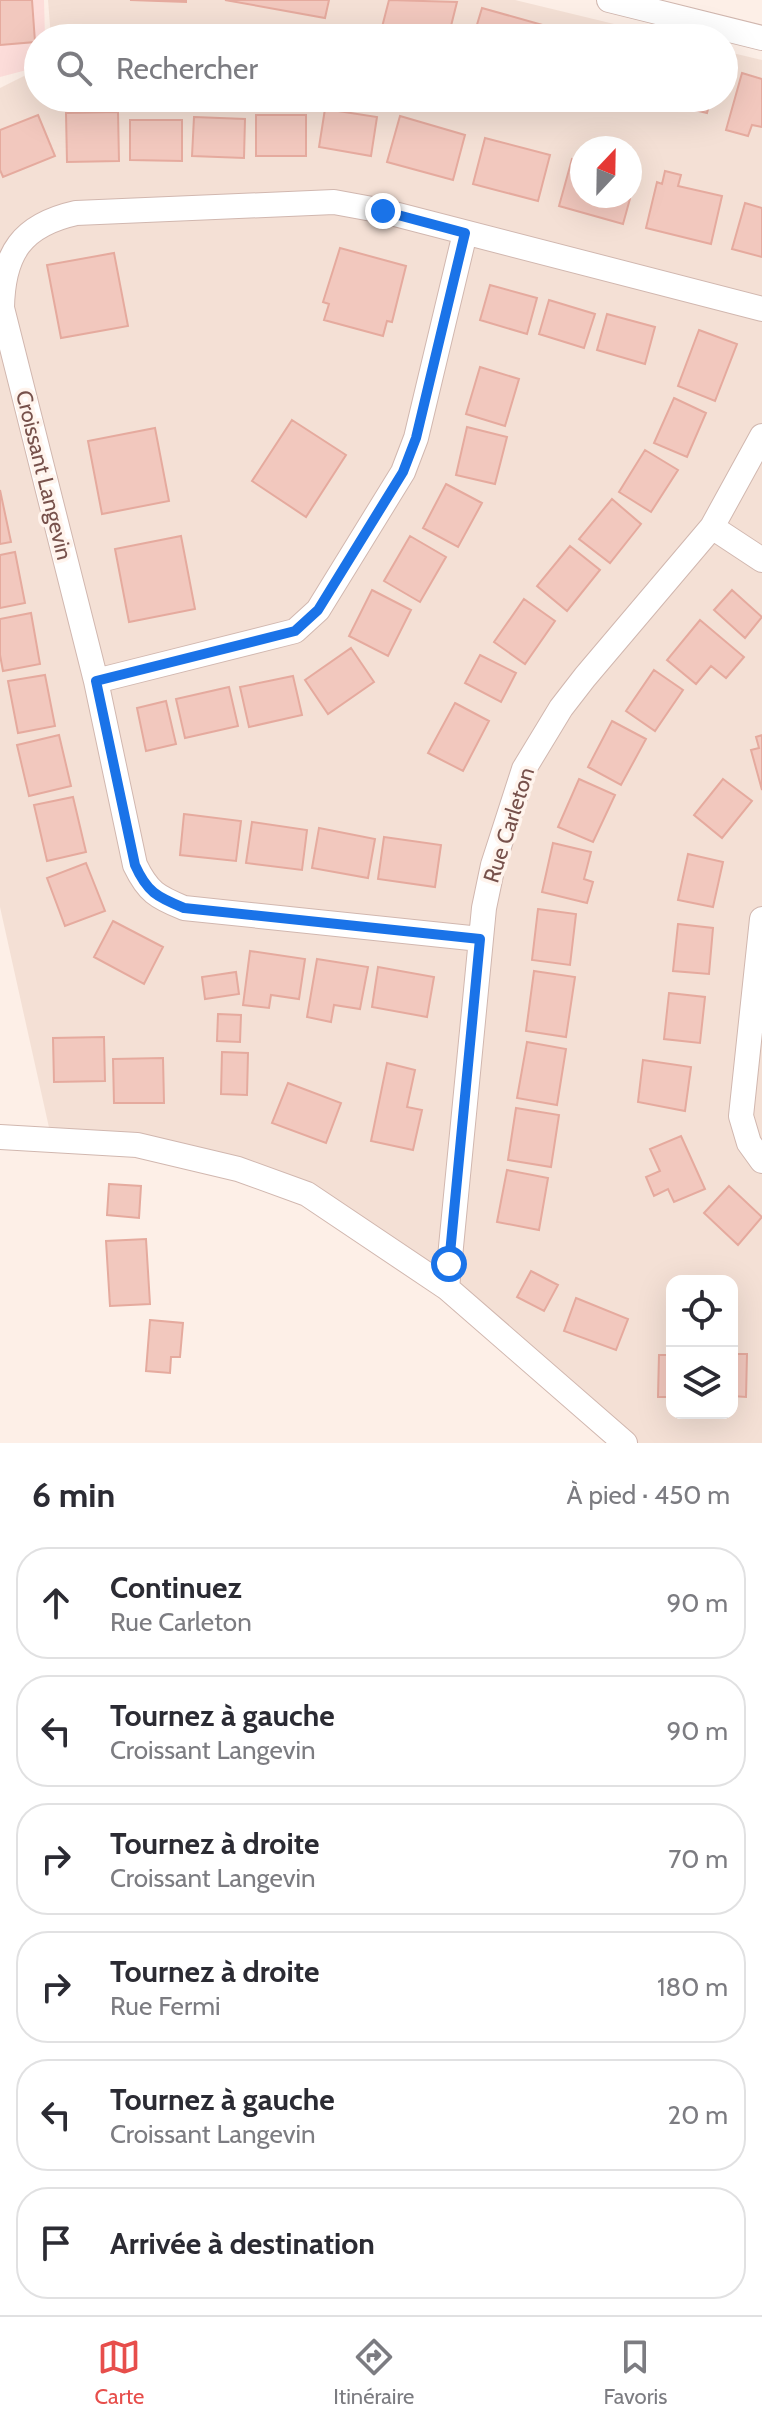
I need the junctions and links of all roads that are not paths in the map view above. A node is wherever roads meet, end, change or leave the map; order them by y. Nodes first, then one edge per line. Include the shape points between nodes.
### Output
1 (609, 0) edge
2 (706, 24) edge
3 (738, 32) edge
4 (762, 38) edge
5 (465, 233) junction
6 (762, 309) edge
7 (762, 436) edge
8 (712, 527) junction
9 (762, 560) edge
10 (96, 681) junction
11 (762, 919) edge
12 (480, 939) junction
13 (0, 1137) edge
14 (762, 1161) edge
15 (447, 1288) junction
16 (625, 1443) edge

1 - 2 street
3 - 4 street
5 - 6 street, Croissant Langevin
5 - 10 street via 416,438 403,472 318,610 295,631
5 - 10 street, Croissant Langevin via 334,202 76,213 50,219 18,245 6,268 2,308
7 - 8 street, Rue Carleton
8 - 9 street
8 - 12 street, Rue Carleton via 585,677 524,769 493,865
10 - 12 street, Croissant Langevin via 135,865 143,883 159,897 184,908
11 - 14 street via 741,1116 749,1143
12 - 15 street, Rue Carleton
13 - 15 street via 137,1145 238,1169 307,1194
15 - 16 street

